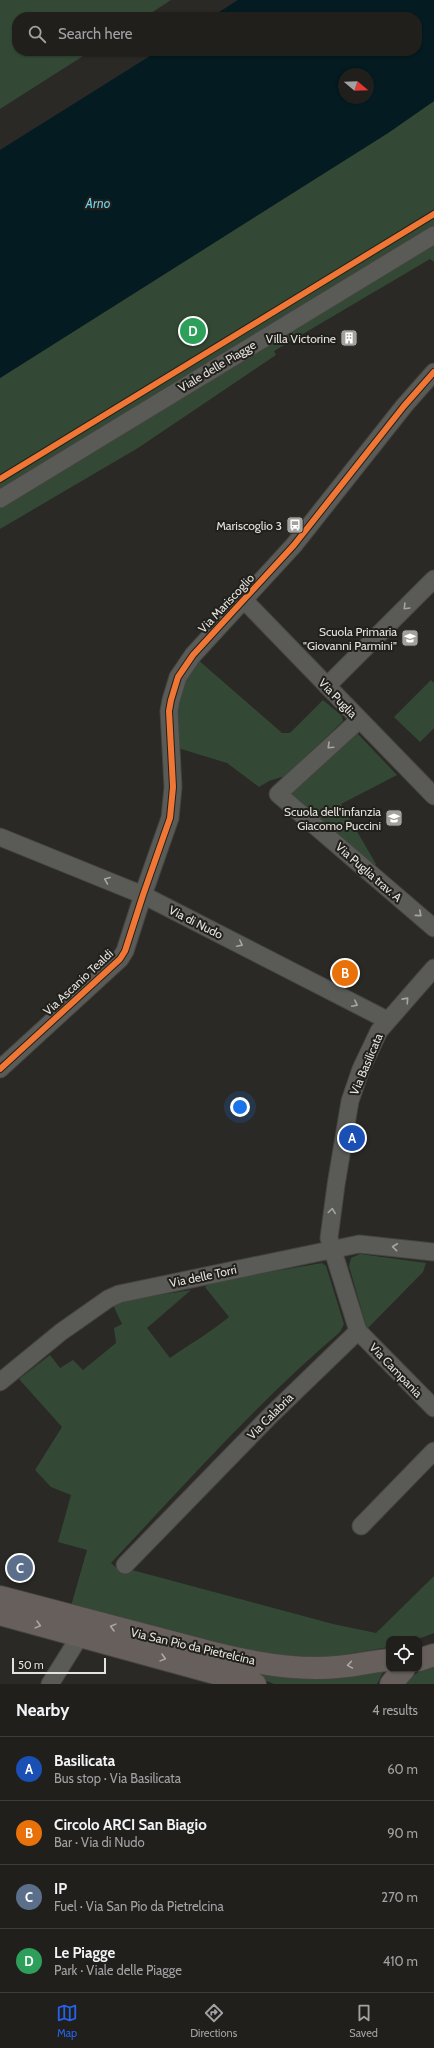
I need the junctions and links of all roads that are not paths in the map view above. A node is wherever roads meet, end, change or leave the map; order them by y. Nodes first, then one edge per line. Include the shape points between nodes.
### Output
1 (434, 235) edge
2 (434, 372) edge
3 (0, 499) edge
4 (434, 579) edge
5 (244, 599) junction
6 (327, 686) junction
7 (359, 720) junction
8 (434, 796) edge
9 (0, 837) edge
10 (143, 894) junction
11 (434, 928) edge
12 (434, 968) edge
13 (387, 1020) junction
14 (0, 1069) edge
15 (332, 1249) junction
16 (434, 1252) edge
17 (358, 1331) junction
18 (0, 1382) edge
19 (434, 1408) edge
20 (434, 1451) edge
21 (361, 1526) dead end
22 (125, 1565) dead end
23 (0, 1597) edge
24 (0, 1614) edge
25 (80, 1636) junction
26 (386, 1660) edge
27 (401, 1672) edge
28 (50, 1684) edge
29 (255, 1684) edge
30 (391, 1684) edge

1 - 3 street, Viale delle Piagge
2 - 5 street, Via Mariscoglio via 294,545
4 -> 6 street
5 - 6 street, Via Puglia
5 - 10 street, Via Mariscoglio via 193,655 176,682 169,711 173,775 172,810
6 - 7 street, Via Puglia
7 - 8 street, Via Puglia
7 -> 11 street, Via Puglia trav. A via 278,794
10 -> 9 street, Via di Nudo
10 -> 13 street, Via di Nudo
10 - 14 street, Via Ascanio Tealdi via 128,946 120,959
13 -> 12 street, Via Basilicata
15 -> 13 street, Via Basilicata via 329,1234 331,1216 351,1097 374,1040
16 -> 15 street, Via delle Torri via 359,1244
15 - 17 street
15 - 18 street, Via delle Torri via 113,1296 61,1332
17 - 19 street, Via Campania
17 - 22 street, Via Calabria via 269,1417
20 - 21 street
26 -> 23 main road, Via San Pio da Pietrelcina via 321,1668 246,1660
24 -> 25 main road, Via San Pio da Pietrelcina
25 - 28 street
25 -> 29 main road, Via San Pio da Pietrelcina
27 - 30 main road

